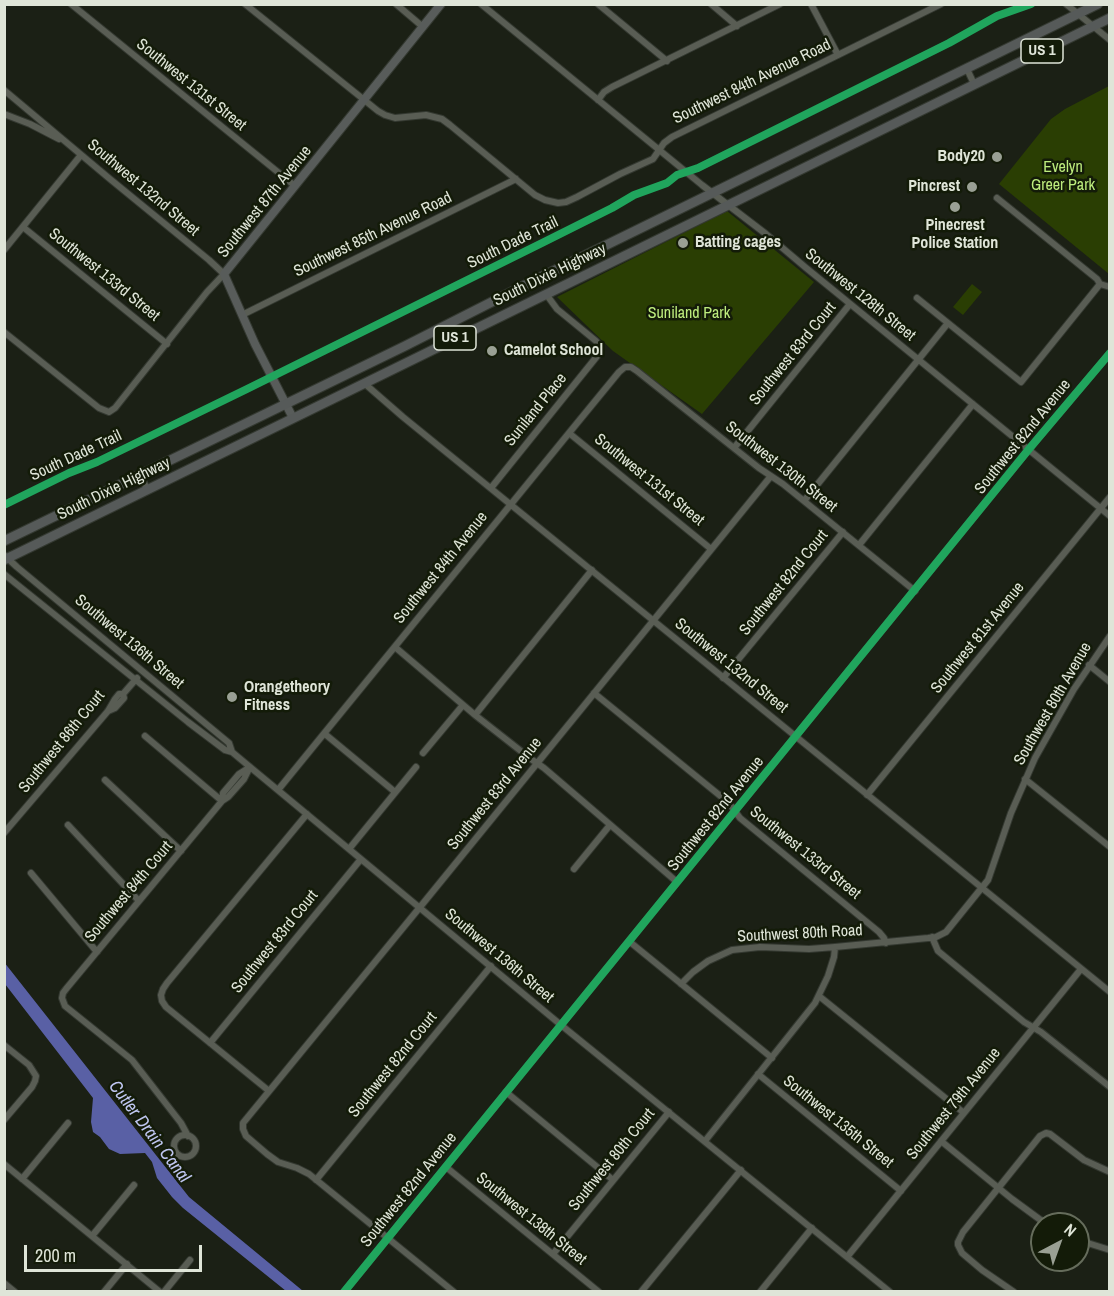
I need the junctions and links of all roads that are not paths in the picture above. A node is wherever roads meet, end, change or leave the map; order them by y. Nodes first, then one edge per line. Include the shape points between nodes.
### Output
1 (71, 4) edge
2 (245, 4) edge
3 (396, 4) edge
4 (441, 4) edge
5 (481, 4) edge
6 (598, 4) edge
7 (711, 4) edge
8 (780, 4) edge
9 (811, 4) edge
10 (941, 4) edge
11 (1066, 4) edge
12 (1098, 4) edge
13 (1078, 14) junction
14 (1110, 18) edge
15 (737, 26) junction
16 (1092, 26) junction
17 (423, 27) junction
18 (1110, 40) edge
19 (838, 55) junction
20 (668, 61) junction
21 (967, 69) junction
22 (974, 84) junction
23 (4, 90) edge
24 (598, 99) junction
25 (364, 101) junction
26 (4, 114) edge
27 (843, 130) junction
28 (850, 145) junction
29 (72, 147) junction
30 (659, 150) junction
31 (81, 154) junction
32 (516, 179) junction
33 (295, 186) junction
34 (712, 194) junction
35 (997, 198) dead end
36 (728, 205) junction
37 (24, 227) junction
38 (4, 250) edge
39 (224, 274) junction
40 (539, 278) junction
41 (1100, 284) junction
42 (1110, 287) edge
43 (546, 294) junction
44 (917, 298) dead end
45 (850, 304) junction
46 (242, 315) junction
47 (948, 323) junction
48 (4, 332) edge
49 (167, 344) junction
50 (1110, 353) edge
51 (918, 360) junction
52 (628, 366) joint
53 (358, 368) junction
54 (364, 383) junction
55 (285, 404) junction
56 (973, 404) junction
57 (293, 418) junction
58 (569, 433) junction
59 (734, 448) junction
60 (1029, 449) junction
61 (140, 474) junction
62 (771, 476) junction
63 (491, 488) junction
64 (147, 489) junction
65 (1110, 497) edge
66 (804, 501) junction
67 (511, 504) junction
68 (1100, 508) junction
69 (1110, 516) edge
70 (843, 532) junction
71 (4, 541) edge
72 (859, 545) junction
73 (711, 549) junction
74 (6, 558) edge
75 (592, 570) junction
76 (4, 574) edge
77 (915, 591) junction
78 (653, 621) junction
79 (1110, 636) edge
80 (395, 647) junction
81 (1089, 665) junction
82 (141, 670) junction
83 (723, 678) junction
84 (136, 680) junction
85 (1110, 682) edge
86 (594, 693) junction
87 (463, 705) junction
88 (475, 715) junction
89 (325, 734) junction
90 (145, 736) dead end
91 (796, 737) junction
92 (232, 752) junction
93 (423, 753) dead end
94 (537, 763) junction
95 (250, 767) junction
96 (416, 767) dead end
97 (1025, 779) junction
98 (105, 780) dead end
99 (278, 790) junction
100 (395, 792) junction
101 (867, 795) junction
102 (222, 801) junction
103 (735, 811) junction
104 (307, 814) junction
105 (68, 825) dead end
106 (610, 825) junction
107 (4, 833) edge
108 (1110, 847) edge
109 (349, 849) junction
110 (181, 851) junction
111 (361, 859) junction
112 (574, 869) dead end
113 (31, 873) dead end
114 (677, 882) junction
115 (982, 888) junction
116 (139, 901) junction
117 (420, 908) junction
118 (932, 937) junction
119 (630, 942) junction
120 (886, 943) junction
121 (835, 947) junction
122 (97, 952) junction
123 (491, 966) junction
124 (1081, 969) junction
125 (681, 984) junction
126 (1110, 992) edge
127 (819, 996) junction
128 (561, 1025) junction
129 (1033, 1027) junction
130 (210, 1043) junction
131 (4, 1045) edge
132 (772, 1058) junction
133 (758, 1074) junction
134 (1110, 1088) edge
135 (269, 1091) junction
136 (507, 1092) junction
137 (669, 1112) junction
138 (964, 1113) junction
139 (4, 1120) edge
140 (68, 1123) dead end
141 (188, 1136) dead end
142 (705, 1141) junction
143 (941, 1141) junction
144 (4, 1164) edge
145 (446, 1167) junction
146 (741, 1170) junction
147 (1110, 1172) edge
148 (22, 1179) junction
149 (316, 1180) junction
150 (614, 1180) junction
151 (134, 1185) dead end
152 (998, 1188) junction
153 (901, 1191) junction
154 (1030, 1212) edge
155 (812, 1228) junction
156 (92, 1236) junction
157 (387, 1238) junction
158 (1090, 1244) edge
159 (1110, 1250) edge
160 (553, 1254) junction
161 (847, 1257) junction
162 (190, 1260) dead end
163 (127, 1264) junction
164 (4, 1283) edge
165 (881, 1289) edge
166 (15, 1292) edge
167 (104, 1292) edge
168 (162, 1292) edge
169 (344, 1292) edge
170 (454, 1292) edge
171 (599, 1292) edge
172 (641, 1292) edge
173 (760, 1292) edge
174 (890, 1292) edge
175 (1014, 1292) edge

1 - 33 street, Southwest 131st Street
2 - 25 street
3 - 17 street
4 - 17 main road, Southwest 87th Avenue
5 - 24 street, Southwest 128th Street
6 - 20 street
7 - 15 street
8 - 15 street
9 - 19 street
10 - 19 street, Southwest 84th Avenue Road
11 - 13 street
12 - 13 highway, South Dixie Highway / US 1
13 - 16 street
13 - 21 highway, South Dixie Highway / US 1
14 - 16 highway, South Dixie Highway / US 1
15 - 20 street
16 - 18 street
16 - 22 highway, South Dixie Highway / US 1
17 - 25 main road, Southwest 87th Avenue
19 - 30 street, Southwest 84th Avenue Road via 672,137
20 - 24 street via 612,87
21 - 22 street
21 - 27 highway, South Dixie Highway / US 1
22 - 28 highway, South Dixie Highway / US 1
23 - 29 street, Southwest 132nd Street
24 - 30 street, Southwest 128th Street
25 - 32 street via 389,117 441,119
25 - 33 main road, Southwest 87th Avenue
26 - 29 street via 46,131
27 - 28 highway
27 - 34 highway, South Dixie Highway / US 1
28 - 36 highway, South Dixie Highway / US 1
29 - 31 street, Southwest 132nd Street
30 - 32 street, Southwest 84th Avenue Road via 653,159 562,203 535,195
30 - 34 street, Southwest 128th Street
31 - 37 street
31 - 39 street, Southwest 132nd Street
32 - 46 street, Southwest 85th Avenue Road
33 - 39 main road, Southwest 87th Avenue
34 - 36 street, Southwest 128th Street
34 - 40 highway, South Dixie Highway / US 1
35 - 41 street
36 - 43 highway, South Dixie Highway / US 1
36 - 45 street, Southwest 128th Street
37 - 38 street
37 - 49 street, Southwest 133rd Street
39 - 46 main road, Southwest 132nd Street
39 - 49 street, Southwest 87th Avenue
40 - 43 highway
40 - 53 highway, South Dixie Highway / US 1
41 - 42 street
41 - 47 street via 1021,382
43 - 54 highway, South Dixie Highway / US 1
43 - 63 street, Suniland Place via 557,309 596,341 600,348 598,356
44 - 47 street
45 - 51 street, Southwest 128th Street
45 - 59 street, Southwest 83rd Court
46 - 55 main road, Southwest 132nd Street
47 - 51 street
48 - 49 street, Southwest 87th Avenue via 107,412 115,408
50 - 60 street, Southwest 82nd Avenue
51 - 56 street, Southwest 128th Street
51 - 66 street
52 - 58 street, Southwest 84th Avenue via 622,368
52 - 59 street, Southwest 130th Street
53 - 54 highway
53 - 55 highway, South Dixie Highway / US 1
54 - 57 highway, South Dixie Highway / US 1
54 - 63 street, Southwest 132nd Street
55 - 57 main road, Southwest 132nd Street
55 - 61 highway, South Dixie Highway / US 1
56 - 60 street, Southwest 128th Street
56 - 72 street
57 - 64 highway, South Dixie Highway / US 1
58 - 67 street, Southwest 84th Avenue
58 - 73 street, Southwest 131st Street
59 - 62 street, Southwest 130th Street
60 - 68 street, Southwest 128th Street
60 - 77 street, Southwest 82nd Avenue
61 - 64 street
61 - 71 highway, South Dixie Highway / US 1
62 - 66 street, Southwest 130th Street
62 - 73 street, Southwest 83rd Avenue
63 - 67 street, Southwest 132nd Street
64 - 74 highway, South Dixie Highway / US 1
65 - 68 street, Southwest 81st Avenue
66 - 70 street, Southwest 130th Street
67 - 75 street, Southwest 132nd Street
67 - 80 street, Southwest 84th Avenue
68 - 69 street, Southwest 128th Street
68 - 101 street, Southwest 81st Avenue
70 - 72 street, Southwest 130th Street
70 - 83 street, Southwest 82nd Court
72 - 77 street, Southwest 130th Street
73 - 78 street, Southwest 83rd Avenue
74 - 82 street, Southwest 136th Street
75 - 78 street, Southwest 132nd Street
75 - 88 street
76 - 84 street, Southwest 136th Street
77 - 91 street, Southwest 82nd Avenue
78 - 83 street, Southwest 132nd Street
78 - 86 street, Southwest 83rd Avenue
79 - 81 street, Southwest 80th Avenue
80 - 87 street
80 - 89 street, Southwest 84th Avenue
81 - 85 street
81 - 97 street, Southwest 80th Avenue
82 - 84 street, Southwest 86th Court
82 - 92 street, Southwest 136th Street via 229,744
83 - 91 street, Southwest 132nd Street
84 - 92 street, Southwest 136th Street
84 - 107 street, Southwest 86th Court
86 - 94 street, Southwest 83rd Avenue
86 - 103 street, Southwest 133rd Street via 729,802
87 - 88 street
87 - 93 street
88 - 94 street
89 - 99 street, Southwest 84th Avenue
89 - 100 street
90 - 102 street
91 - 101 street, Southwest 132nd Street
91 - 103 street, Southwest 82nd Avenue
92 - 95 street, Southwest 136th Street
94 - 106 street
94 - 117 street, Southwest 83rd Avenue
95 - 99 street, Southwest 136th Street
95 - 102 street, Southwest 84th Court via 223,793
96 - 100 street
97 - 108 street
97 - 115 street, Southwest 80th Avenue
98 - 110 street
99 - 104 street, Southwest 136th Street
100 - 109 street
101 - 115 street, Southwest 132nd Street
102 - 110 street, Southwest 84th Court
103 - 114 street, Southwest 82nd Avenue
103 - 120 street, Southwest 133rd Street via 879,932
104 - 109 street, Southwest 136th Street
104 - 130 street via 163,989 166,1007
105 - 116 street
106 - 112 street
106 - 114 street
109 - 111 street, Southwest 136th Street
110 - 116 street, Southwest 84th Court
111 - 117 street, Southwest 136th Street
111 - 130 street, Southwest 83rd Court
113 - 122 street
114 - 119 street, Southwest 82nd Avenue
115 - 118 street, Southwest 80th Avenue via 950,928
115 - 124 street, Southwest 132nd Street
116 - 122 street, Southwest 84th Court
117 - 123 street, Southwest 136th Street
117 - 135 street, Southwest 83rd Avenue
118 - 120 street, Southwest 80th Road
118 - 129 street via 938,951
119 - 125 street, Southwest 135th Street
119 - 128 street, Southwest 82nd Avenue
120 - 121 street, Southwest 80th Road
121 - 125 street, Southwest 80th Road via 732,950 708,961
121 - 127 street
122 - 141 street, Southwest 84th Court via 63,993 62,1001 132,1060
123 - 128 street, Southwest 136th Street
123 - 149 street, Southwest 82nd Court
124 - 126 street, Southwest 132nd Street
124 - 129 street, Southwest 79th Avenue
125 - 132 street, Southwest 135th Street
127 - 132 street
127 - 138 street
128 - 136 street, Southwest 82nd Avenue
128 - 137 street, Southwest 136th Street
129 - 134 street
129 - 138 street, Southwest 79th Avenue
130 - 135 street
131 - 139 street via 29,1065 36,1076 32,1087
132 - 133 street
133 - 142 street
133 - 153 street, Southwest 135th Street
135 - 149 street, Southwest 83rd Avenue via 245,1119 243,1129 273,1158
136 - 145 street, Southwest 82nd Avenue
136 - 150 street
137 - 142 street, Southwest 136th Street
137 - 150 street, Southwest 80th Court
138 - 143 street, Southwest 79th Avenue
140 - 148 street
142 - 146 street, Southwest 136th Street
143 - 152 street
143 - 153 street, Southwest 79th Avenue
144 - 148 street
145 - 157 street, Southwest 82nd Avenue
145 - 160 street, Southwest 138th Street
146 - 155 street, Southwest 136th Street
146 - 172 street
147 - 152 street via 1084,1160 1046,1133
148 - 156 street
149 - 157 street
150 - 160 street, Southwest 80th Court
151 - 156 street
152 - 154 street
152 - 175 street via 960,1235 958,1245 970,1261
153 - 161 street, Southwest 79th Avenue
155 - 161 street, Southwest 136th Street
155 - 173 street
156 - 163 street
157 - 169 street, Southwest 82nd Avenue
157 - 170 street
158 - 159 street
160 - 171 street, Southwest 138th Street
161 - 165 street, Southwest 136th Street
162 - 168 street
163 - 167 street
163 - 168 street
164 - 166 street
165 - 174 street, Southwest 136th Street

